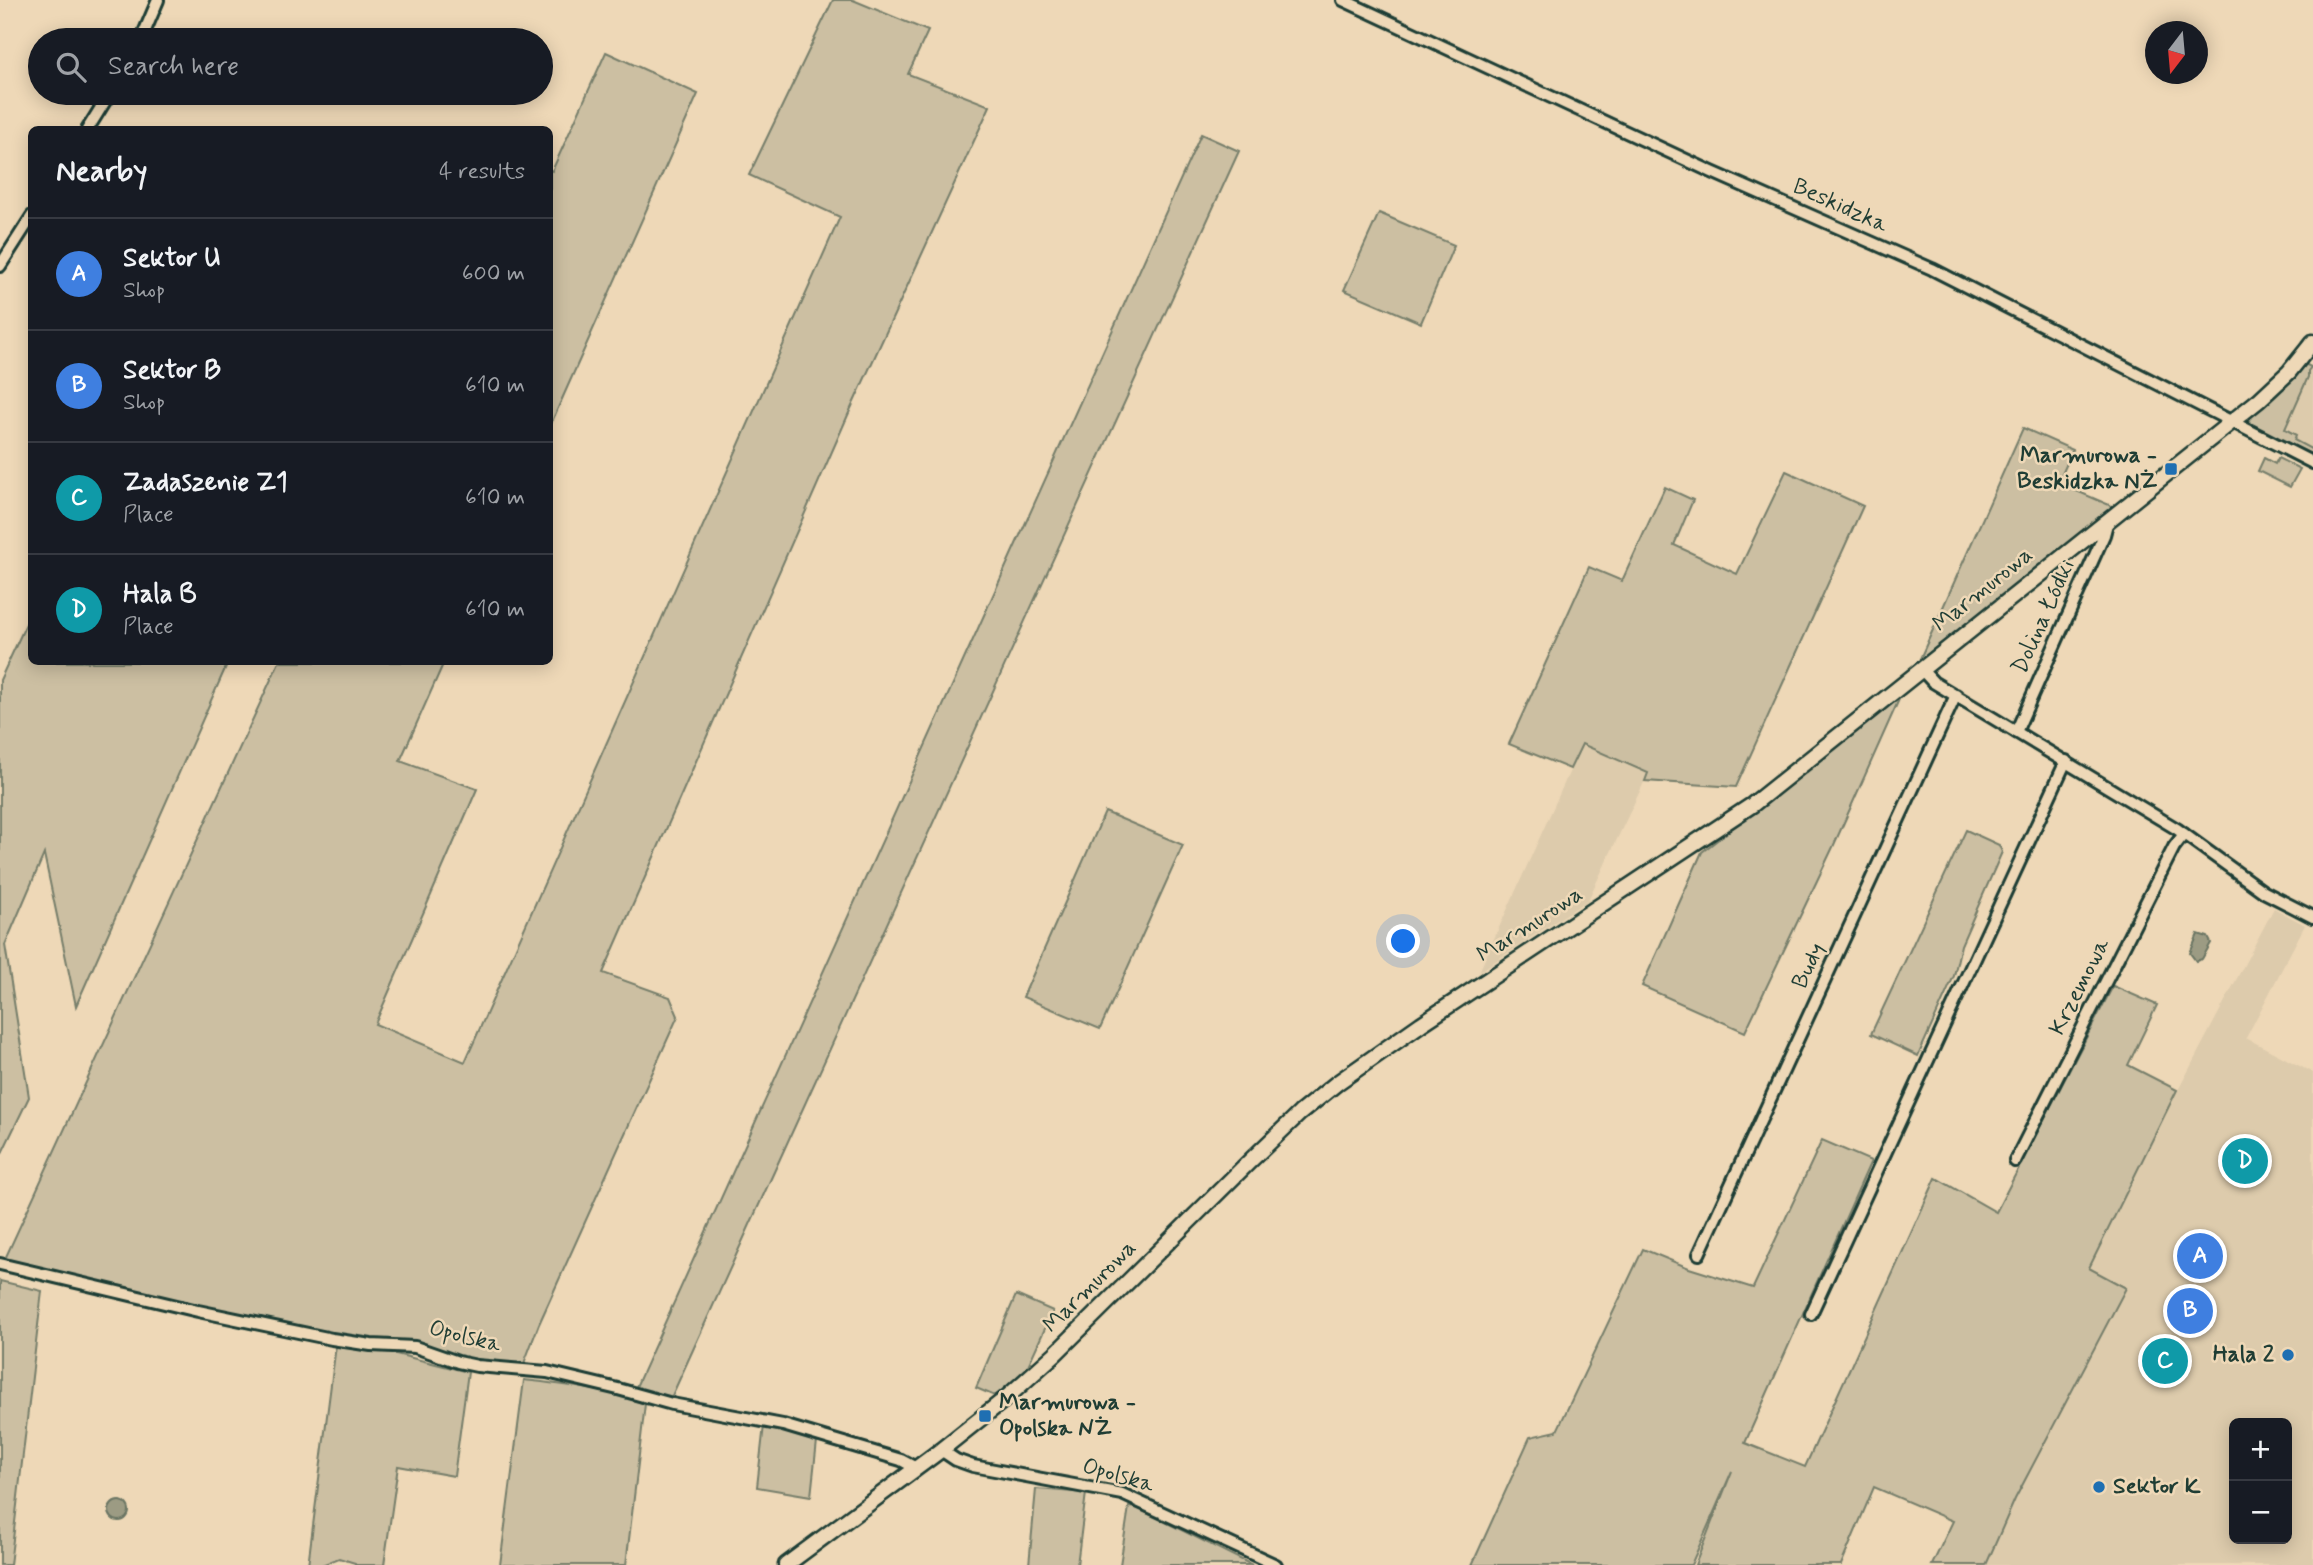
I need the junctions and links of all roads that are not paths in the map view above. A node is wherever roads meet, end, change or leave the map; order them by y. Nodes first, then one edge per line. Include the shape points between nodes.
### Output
1 (158, 0) edge
2 (1343, 0) edge
3 (146, 28) edge
4 (103, 105) edge
5 (89, 126) edge
6 (28, 222) edge
7 (0, 266) edge
8 (2313, 342) edge
9 (2231, 422) junction
10 (2313, 463) edge
11 (2108, 520) junction
12 (1921, 670) junction
13 (1956, 695) junction
14 (2016, 732) junction
15 (2066, 761) junction
16 (2184, 834) junction
17 (2313, 918) edge
18 (2015, 1161) dead end
19 (1699, 1254) dead end
20 (0, 1264) edge
21 (1811, 1314) dead end
22 (941, 1450) junction
23 (916, 1468) junction
24 (786, 1565) edge
25 (1276, 1565) edge

1 - 3 street
2 - 9 street, Beskidzka via 1932,269
4 - 5 street
6 - 7 street
8 - 9 street, Marmurowa via 2281,380
9 - 10 street, Beskidzka
9 - 11 street, Marmurowa
11 - 12 street, Marmurowa
11 - 14 street, Dolina Łódki
12 - 13 street
12 - 22 street, Marmurowa via 1752,806 1337,1083 1300,1113 1055,1354
13 - 14 street
13 - 19 street, Budy
14 - 15 street
15 - 16 street
15 - 21 street
16 - 17 street via 2252,885
16 - 18 street, Krzemowa
20 - 23 street, Opolska via 332,1339 415,1347 468,1364 547,1373 783,1425
22 - 23 street, Marmurowa
22 - 25 street, Opolska via 973,1466 1130,1497
23 - 24 street, Marmurowa

